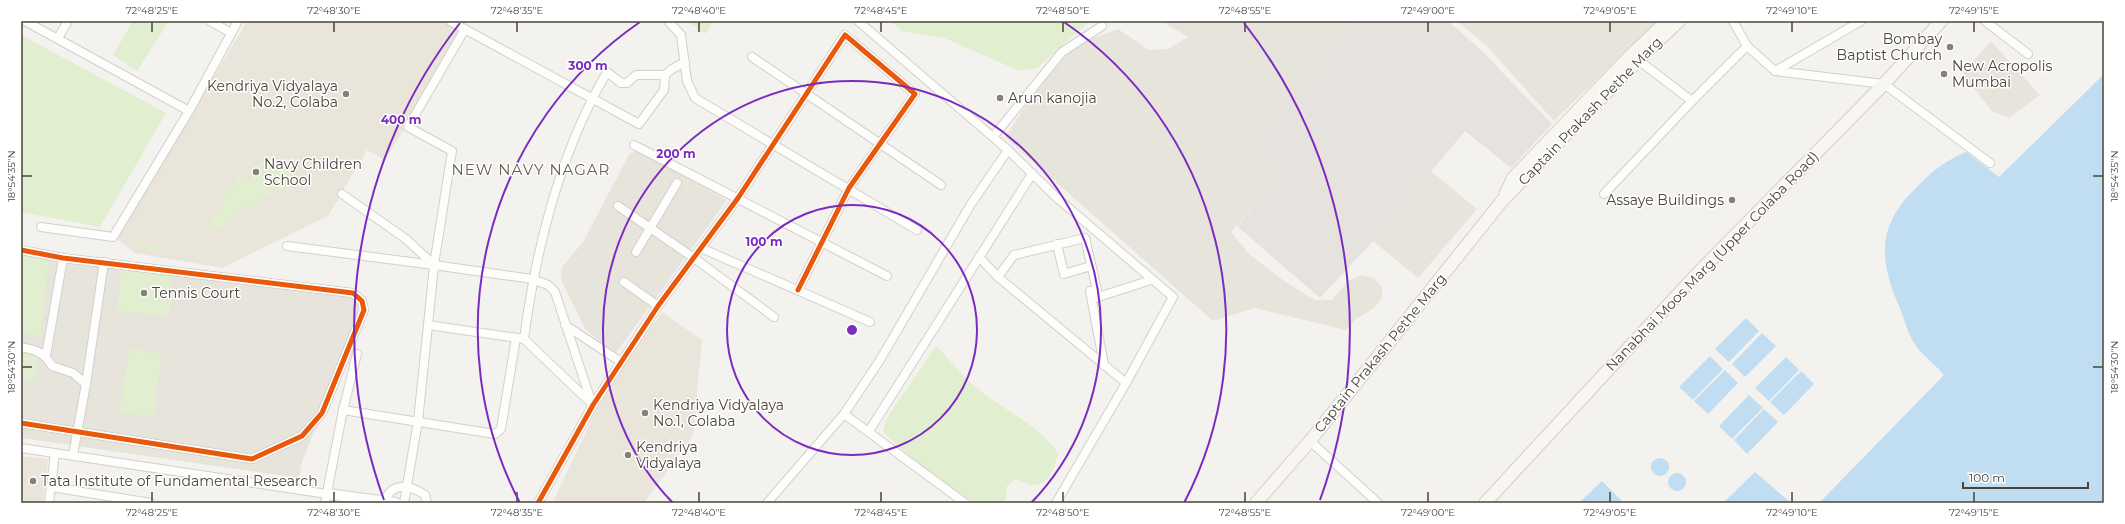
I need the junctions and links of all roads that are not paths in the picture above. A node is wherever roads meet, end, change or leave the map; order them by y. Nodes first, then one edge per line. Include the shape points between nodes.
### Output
1 (25, 21) edge
2 (68, 21) edge
3 (210, 21) edge
4 (238, 21) edge
5 (450, 21) edge
6 (668, 21) edge
7 (858, 21) edge
8 (1667, 21) edge
9 (1680, 21) edge
10 (1733, 21) edge
11 (1861, 21) edge
12 (1985, 21) edge
13 (1936, 22) edge
14 (1102, 26) dead end
15 (465, 29) junction
16 (231, 33) junction
17 (58, 38) junction
18 (1747, 46) junction
19 (2028, 54) dead end
20 (752, 57) dead end
21 (1638, 60) junction
22 (684, 62) junction
23 (1775, 71) junction
24 (665, 75) junction
25 (1884, 84) junction
26 (806, 93) junction
27 (591, 98) junction
28 (1692, 100) junction
29 (188, 111) junction
30 (993, 138) junction
31 (881, 143) junction
32 (634, 145) dead end
33 (772, 145) junction
34 (1008, 150) junction
35 (1990, 163) dead end
36 (1032, 174) junction
37 (677, 183) dead end
38 (941, 185) dead end
39 (848, 188) junction
40 (342, 194) dead end
41 (1604, 194) dead end
42 (738, 198) junction
43 (1502, 201) junction
44 (618, 206) dead end
45 (41, 227) dead end
46 (651, 228) junction
47 (917, 230) dead end
48 (821, 242) junction
49 (1057, 244) junction
50 (287, 246) dead end
51 (701, 248) junction
52 (21, 250) edge
53 (636, 252) dead end
54 (979, 257) junction
55 (63, 258) junction
56 (694, 258) junction
57 (104, 262) junction
58 (434, 264) junction
59 (1092, 266) junction
60 (887, 276) dead end
61 (998, 277) junction
62 (532, 279) junction
63 (1151, 280) junction
64 (624, 282) dead end
65 (798, 290) junction
66 (1092, 299) junction
67 (658, 306) junction
68 (774, 317) dead end
69 (870, 322) dead end
70 (428, 325) junction
71 (565, 325) junction
72 (520, 338) junction
73 (21, 347) edge
74 (357, 354) dead end
75 (46, 356) junction
76 (620, 362) junction
77 (1104, 365) junction
78 (1126, 383) junction
79 (86, 384) junction
80 (593, 405) junction
81 (342, 410) junction
82 (844, 414) junction
83 (418, 421) junction
84 (21, 423) edge
85 (77, 432) junction
86 (869, 432) junction
87 (1310, 441) junction
88 (21, 448) edge
89 (55, 453) junction
90 (73, 455) junction
91 (407, 486) junction
92 (51, 487) junction
93 (326, 499) edge
94 (384, 501) junction
95 (49, 503) edge
96 (151, 503) edge
97 (396, 503) edge
98 (404, 503) edge
99 (427, 503) edge
100 (538, 503) edge
101 (767, 503) edge
102 (965, 503) edge
103 (1056, 503) edge
104 (1256, 503) edge
105 (1378, 503) edge
106 (1485, 503) edge

1 - 17 street
2 - 17 street
3 - 16 street
4 - 16 street
5 - 15 street
6 - 22 street via 681,35
7 - 30 street
8 - 43 main road, Captain Prakash Pethe Marg via 1512,178
9 - 21 main road, Captain Prakash Pethe Marg
10 - 18 street
11 - 23 street
12 - 19 street
13 - 25 main road, Nanabhai Moos Marg (Upper Colaba Road)
14 - 30 street via 1062,52
15 - 27 street
15 - 58 street via 408,127 452,151
16 - 29 street
17 - 29 street
18 - 23 street
18 - 28 street
20 - 26 street
21 - 28 street
21 - 43 main road, Captain Prakash Pethe Marg
22 - 24 street
22 - 33 street via 687,81 695,98
23 - 25 street
24 - 27 street via 636,75 626,83 621,83 607,72
24 - 27 street via 664,90 639,124
25 - 35 street
25 - 106 main road, Nanabhai Moos Marg (Upper Colaba Road) via 1695,276
26 - 31 street
26 - 31 street via 846,35 915,94
26 - 33 street
27 - 62 street via 567,156
28 - 41 street
29 - 45 street via 113,237
30 - 34 street
31 - 38 street
31 - 39 street
32 - 42 street
33 - 39 street
33 - 42 street
34 - 36 street
34 - 82 street via 971,204 880,360
36 - 54 street
36 - 63 street
37 - 46 street
39 - 47 street
39 - 48 street
40 - 58 street via 406,240
42 - 48 street
42 - 51 street
43 - 87 main road, Captain Prakash Pethe Marg
44 - 46 street
46 - 53 street
46 - 56 street
48 - 60 street
48 - 65 street
49 - 59 street via 1085,238
49 - 59 street via 1064,274
49 - 61 street via 1014,255
50 - 58 street
51 - 56 street
51 - 65 street
52 - 55 street
54 - 61 street
54 - 86 street
55 - 57 street
55 - 75 street
56 - 67 street
56 - 68 street
57 - 79 street
57 - 85 street via 353,293 362,301 364,310 322,413 302,436 252,459
58 - 62 street
58 - 70 street
59 - 66 street via 1097,290 1090,291
61 - 77 street
62 - 71 street via 548,285 555,292
62 - 72 street
63 - 66 street
63 - 78 street via 1172,297
64 - 67 street
65 - 69 street
66 - 77 street
67 - 76 street
70 - 72 street
70 - 83 street
71 - 76 street
71 - 80 street
72 - 80 street
72 - 83 street via 501,429 498,432 489,434
73 - 75 street via 38,350
74 - 81 street
75 - 79 street via 52,366 73,373
76 - 80 street
77 - 78 street
78 - 103 street
79 - 85 street
80 - 100 street
81 - 83 street
81 - 93 street
82 - 86 street
82 - 101 street
83 - 91 street
84 - 85 street
85 - 90 street
86 - 102 street
87 - 104 main road, Captain Prakash Pethe Marg
87 - 105 street
88 - 89 street
89 - 90 street
89 - 92 street
90 - 93 street
91 - 94 street via 388,492
91 - 98 street
91 - 99 street via 425,495
92 - 95 street
92 - 96 street
93 - 94 street
94 - 97 street

